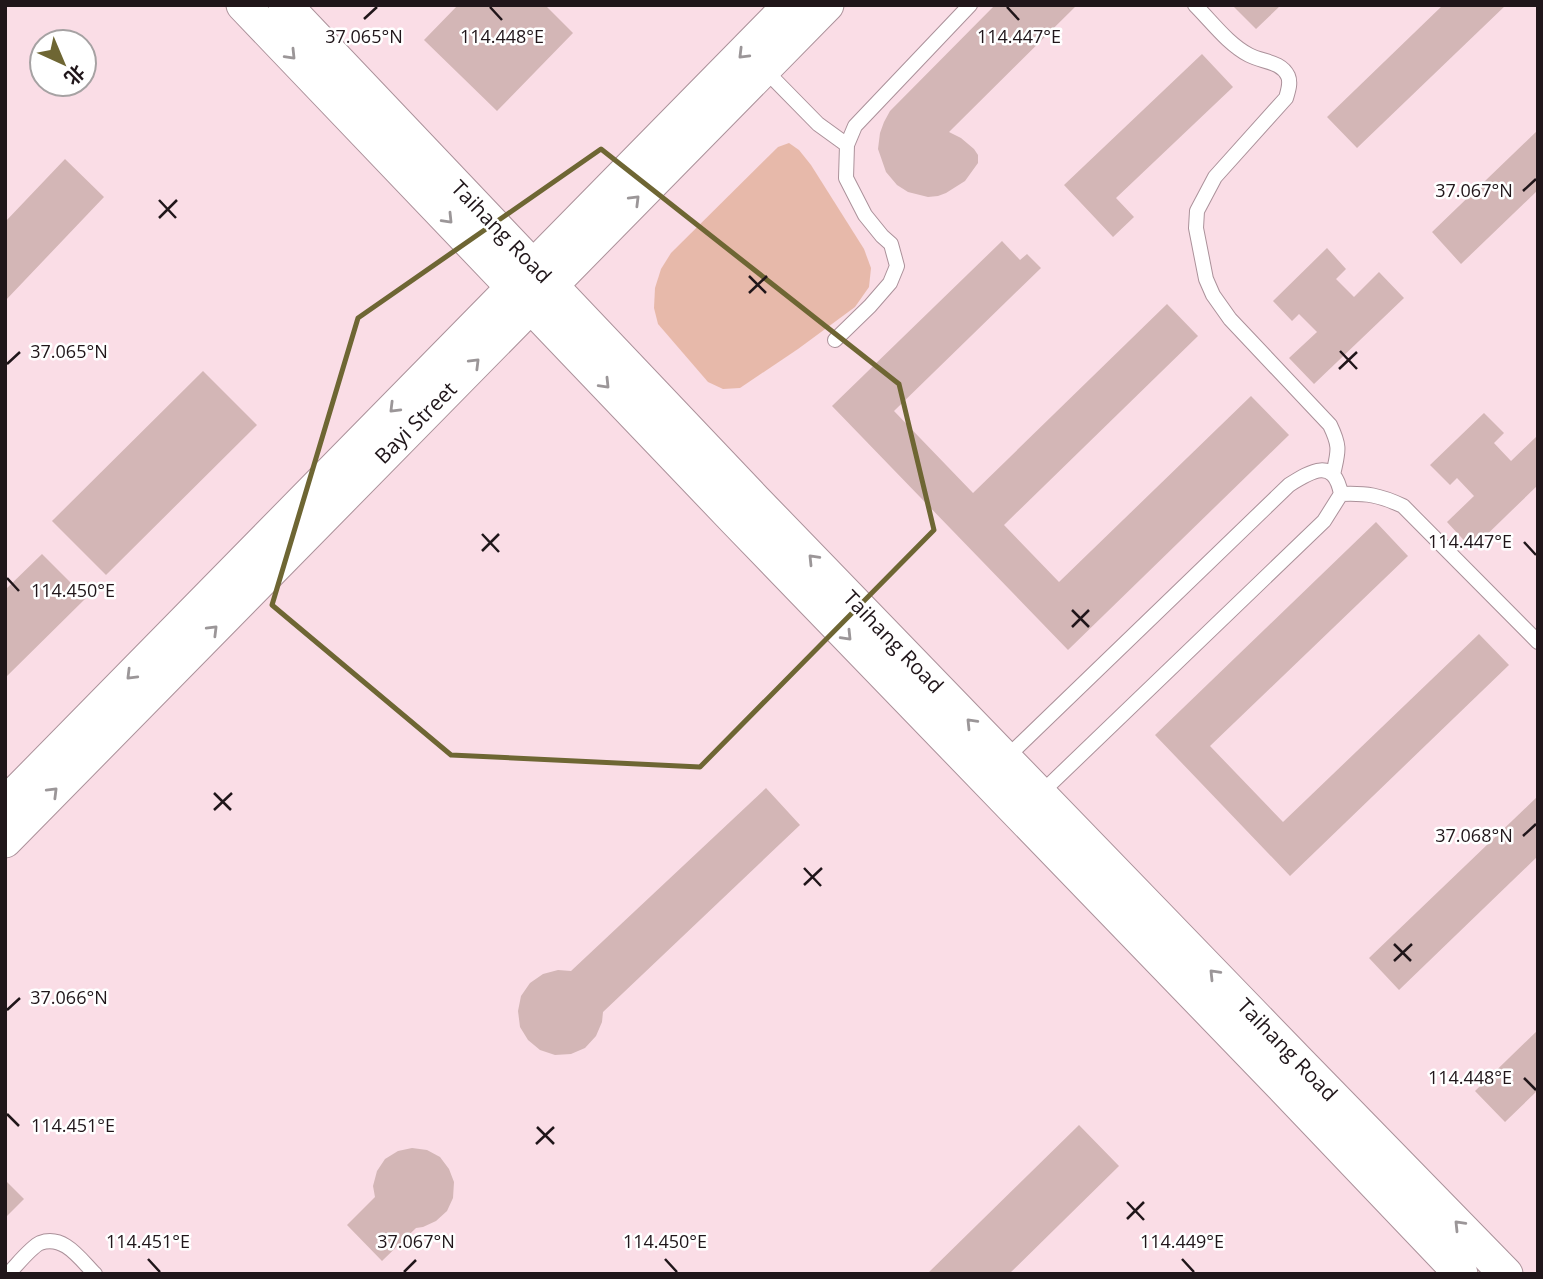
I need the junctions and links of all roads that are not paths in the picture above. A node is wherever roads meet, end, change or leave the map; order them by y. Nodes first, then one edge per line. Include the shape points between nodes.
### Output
1 (243, 5) edge
2 (285, 5) edge
3 (790, 5) edge
4 (827, 5) edge
5 (970, 5) edge
6 (1195, 5) edge
7 (764, 69) junction
8 (846, 145) junction
9 (532, 286) junction
10 (835, 340) dead end
11 (1333, 475) junction
12 (1341, 494) junction
13 (1538, 642) edge
14 (1006, 758) junction
15 (1040, 794) junction
16 (5, 804) edge
17 (5, 841) edge
18 (8, 1274) edge
19 (95, 1274) edge
20 (1461, 1274) edge
21 (1506, 1274) edge

1 -> 9 street, Taihang Road
2 - 9 street, Taihang Road
3 -> 9 street, Bayi Street
4 - 7 street, Bayi Street
5 - 8 lane via 855,126
6 - 11 lane via 1248,55 1279,65 1288,76 1286,98 1215,177 1197,211 1196,228 1213,295 1330,425 1338,453
7 - 8 lane via 818,124
9 -> 7 street, Bayi Street
8 - 10 lane via 846,178 865,215 891,244 897,266 890,283
14 -> 9 street, Taihang Road via 755,500
9 -> 16 street, Bayi Street
17 -> 9 street, Bayi Street
9 -> 20 street, Taihang Road via 725,510
11 - 12 lane
11 - 14 lane via 1320,469 1289,485
12 - 13 lane via 1364,493 1403,506
12 - 15 lane via 1324,520
14 - 15 street, Taihang Road
21 -> 15 street, Taihang Road
18 - 19 lane via 39,1244 56,1241

